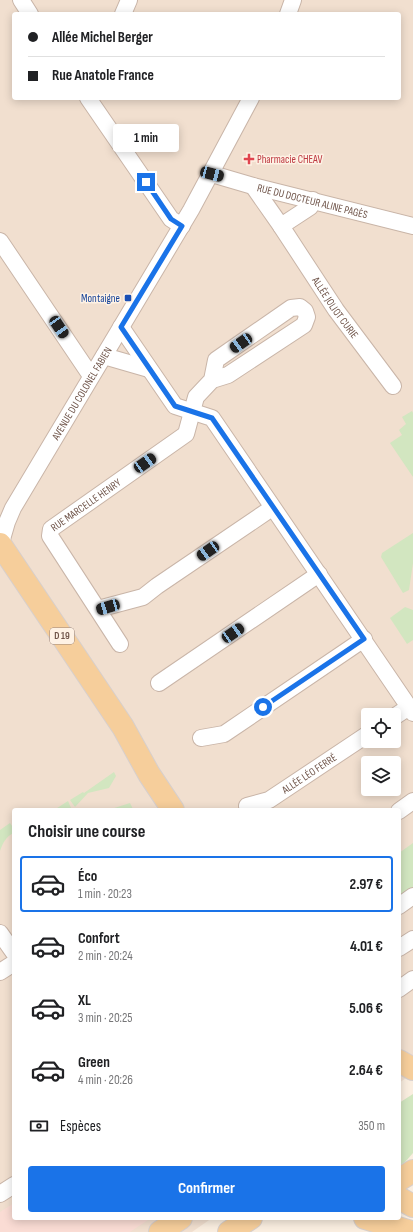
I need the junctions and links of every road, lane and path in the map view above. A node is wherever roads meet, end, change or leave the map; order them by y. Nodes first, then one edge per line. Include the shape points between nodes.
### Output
1 (21, 0) edge
2 (129, 0) edge
3 (293, 0) edge
4 (29, 12) edge
5 (124, 12) edge
6 (289, 12) edge
7 (89, 100) edge
8 (251, 100) edge
9 (212, 174) junction
10 (253, 186) junction
11 (313, 200) junction
12 (182, 226) junction
13 (281, 226) junction
14 (413, 226) edge
15 (0, 240) edge
16 (121, 327) junction
17 (104, 356) junction
18 (149, 369) junction
19 (91, 376) junction
20 (212, 380) junction
21 (393, 386) dead end
22 (192, 411) junction
23 (272, 508) junction
24 (0, 545) edge
25 (319, 574) junction
26 (98, 609) junction
27 (364, 639) junction
28 (120, 644) dead end
29 (159, 683) dead end
30 (411, 710) edge
31 (401, 714) edge
32 (123, 727) junction
33 (201, 738) dead end
34 (361, 739) edge
35 (413, 801) edge
36 (247, 806) dead end
37 (172, 808) edge
38 (184, 808) edge
39 (401, 809) edge
40 (413, 896) edge
41 (401, 905) edge
42 (0, 933) edge
43 (413, 938) edge
44 (401, 947) edge
45 (12, 950) edge
46 (12, 964) edge
47 (0, 972) edge
48 (413, 979) edge
49 (401, 988) edge
50 (413, 1048) edge
51 (401, 1054) edge
52 (401, 1062) edge
53 (413, 1069) edge
54 (413, 1171) edge
55 (401, 1179) edge
56 (12, 1186) edge
57 (0, 1194) edge
58 (401, 1199) edge
59 (413, 1206) edge
60 (178, 1220) edge
61 (248, 1220) edge
62 (372, 1220) edge
63 (160, 1232) edge
64 (229, 1232) edge
65 (411, 1232) edge

1 - 4 street
2 - 5 street
3 - 6 street
7 - 12 street via 171,219
8 - 9 street, AVENUE DU COLONEL FABIEN
9 - 10 street, RUE DU DOCTEUR ALINE PAGÈS
9 - 12 street, AVENUE DU COLONEL FABIEN
10 - 11 street, RUE DU DOCTEUR ALINE PAGÈS
10 - 13 street, ALLÉE JOLIOT CURIE
11 - 13 street via 310,207
11 - 14 street, RUE DU DOCTEUR ALINE PAGÈS
12 - 16 street, AVENUE DU COLONEL FABIEN
13 - 21 street, ALLÉE JOLIOT CURIE via 336,310
15 - 19 street
16 - 17 street, AVENUE DU COLONEL FABIEN
16 - 18 street
17 - 18 street
17 - 19 street, AVENUE DU COLONEL FABIEN
18 - 22 street via 175,406
19 - 24 street, AVENUE DU COLONEL FABIEN via 13,508
20 - 20 street via 228,375 304,325 307,317 305,311 300,307 291,308 216,360
20 - 22 street, RUE MARCELLE HENRY via 196,397
22 - 23 street via 212,418
22 - 26 street, RUE MARCELLE HENRY via 186,434 51,529 50,536
23 - 25 street
23 - 26 street via 143,598
24 - 32 main road, D 19
25 - 27 street
25 - 29 street
26 - 28 street
27 - 30 street
27 - 33 street via 224,734
30 - 31 street
32 - 37 main road, D 19
32 - 38 main road, D 19
34 - 36 street, ALLÉE LÉO FERRÉ via 269,800
35 - 39 street
40 - 41 street
42 - 45 street
43 - 44 street
46 - 47 street
48 - 49 street
50 - 51 main road
52 - 53 main road
54 - 55 main road
56 - 57 street
58 - 59 main road
60 - 63 main road
61 - 64 main road
62 - 65 main road

